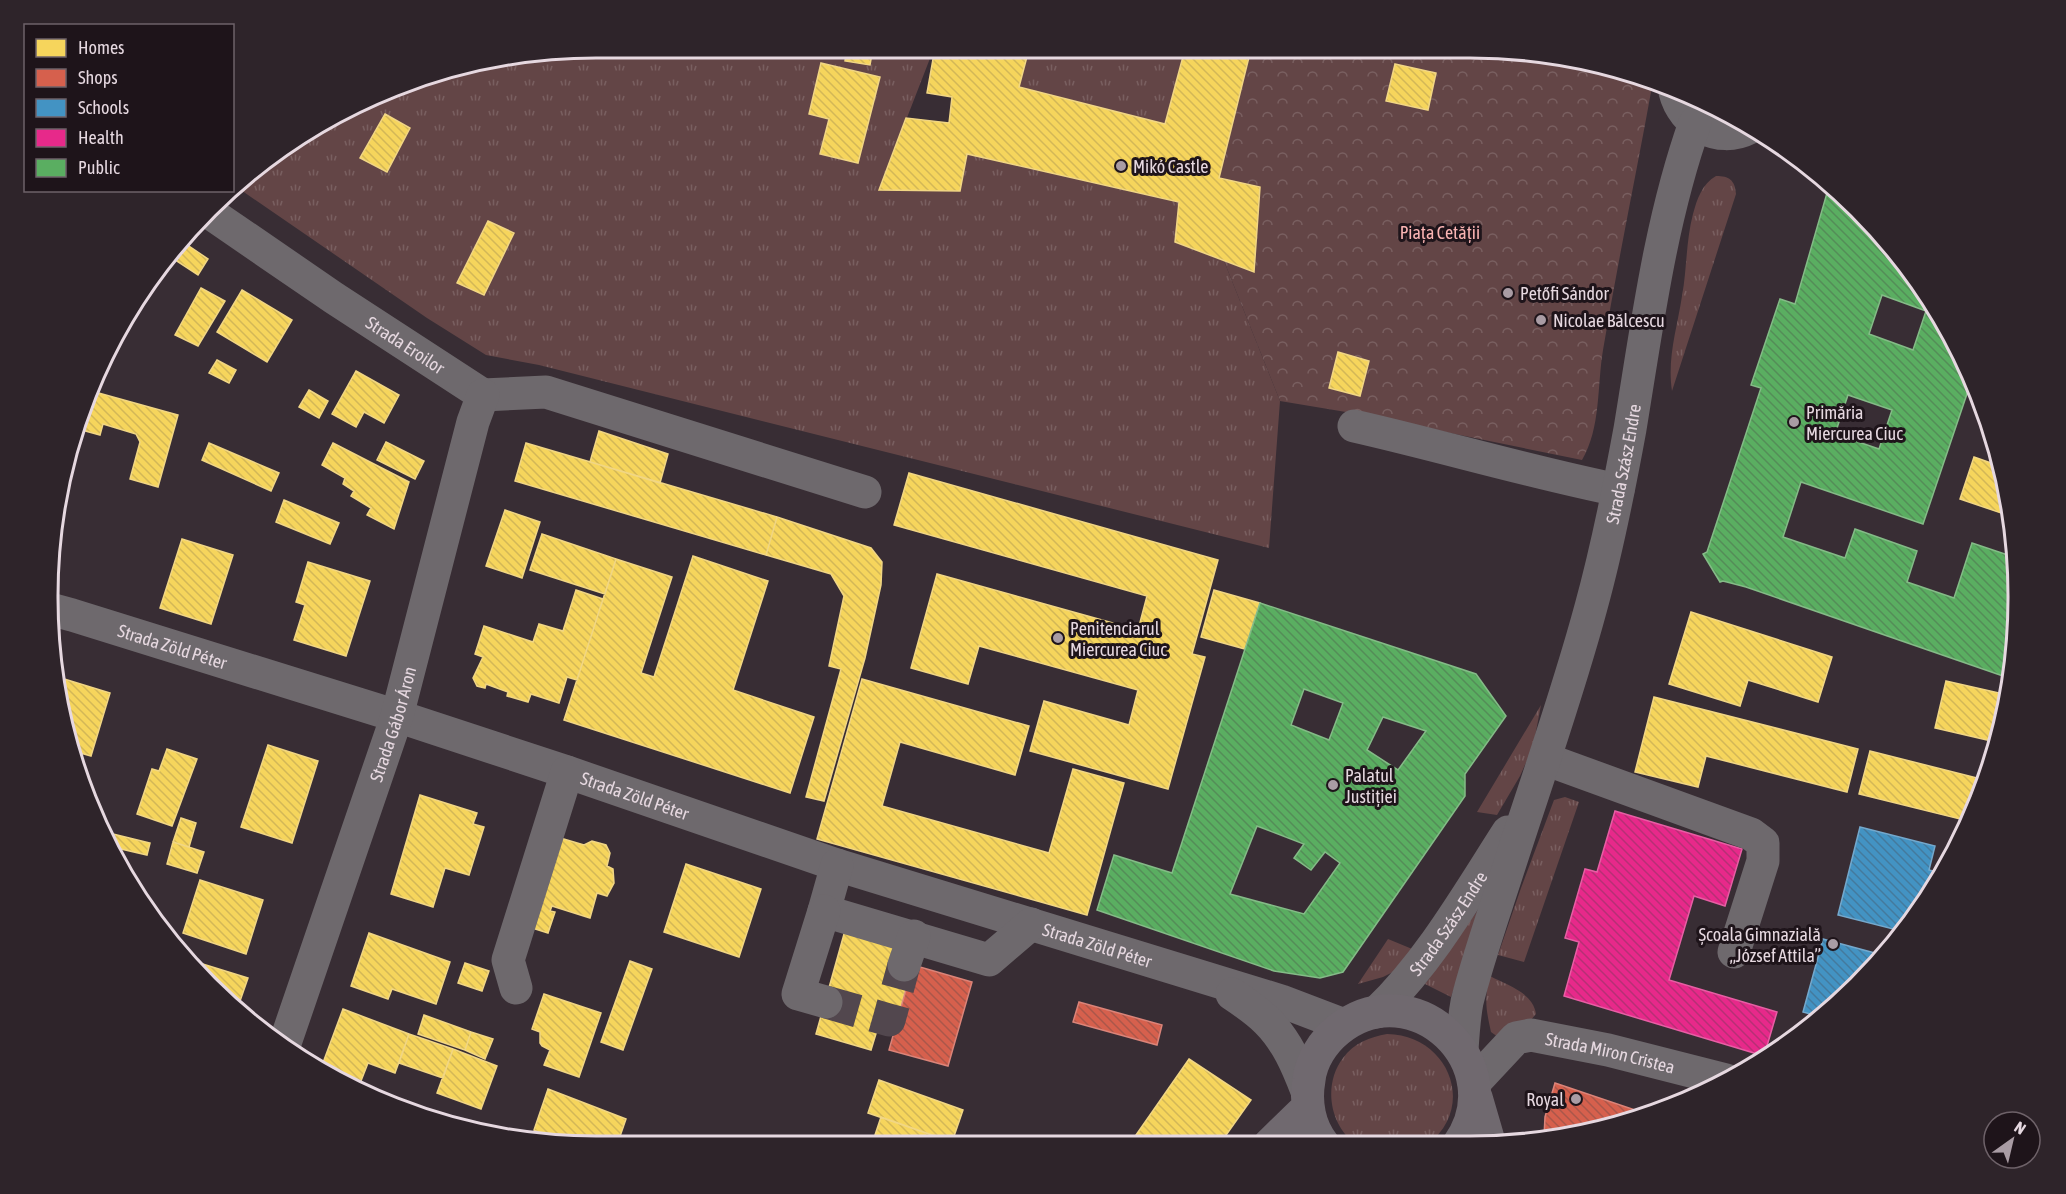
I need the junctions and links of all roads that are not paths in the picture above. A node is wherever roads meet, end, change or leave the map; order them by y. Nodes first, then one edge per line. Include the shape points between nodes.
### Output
1 (1679, 101) edge
2 (1695, 123) junction
3 (1739, 132) edge
4 (215, 217) edge
5 (483, 395) junction
6 (1354, 426) dead end
7 (1618, 490) junction
8 (865, 492) dead end
9 (59, 611) edge
10 (397, 716) junction
11 (1545, 759) junction
12 (567, 772) junction
13 (1530, 798) junction
14 (837, 865) junction
15 (824, 910) junction
16 (1031, 924) junction
17 (1734, 952) dead end
18 (1219, 983) junction
19 (516, 988) dead end
20 (826, 1002) tunnel mouth
21 (1377, 1012) junction
22 (1344, 1025) junction
23 (287, 1037) edge
24 (1462, 1050) junction
25 (1713, 1077) edge
26 (1475, 1087) junction
27 (1307, 1099) junction
28 (1487, 1135) edge
29 (1276, 1136) edge
30 (1319, 1136) edge
31 (1463, 1136) edge

1 - 2 street
2 - 3 street via 1710,132
2 - 7 street, Strada Szász Endre via 1660,248
4 - 5 street, Strada Eroilor
5 - 8 street via 546,392
5 - 10 street, Strada Gábor Áron
6 - 7 street
7 - 11 street, Strada Szász Endre via 1590,609
9 - 10 street, Strada Zöld Péter
10 - 12 street, Strada Zöld Péter
10 - 23 street, Strada Gábor Áron
11 - 13 street, Strada Szász Endre
11 - 17 street via 1751,834 1763,843 1763,861
12 - 14 street, Strada Zöld Péter
12 - 19 street via 508,960
13 - 21 street, Strada Szász Endre via 1435,943 1408,980
13 - 24 street, Strada Szász Endre via 1467,1004
14 - 15 street
14 - 16 street, Strada Zöld Péter
15 - 16 street via 909,951 988,960
15 - 20 street via 798,994
16 - 18 street, Strada Zöld Péter
18 - 22 street, Strada Zöld Péter
18 - 27 street, Strada Zöld Péter via 1266,1020 1285,1042
21 - 22 main road
21 - 24 main road via 1417,1016 1434,1023
22 - 27 main road via 1322,1047 1312,1068
24 - 26 main road
25 - 26 street, Strada Miron Cristea via 1531,1035 1516,1038
26 - 28 main road
26 - 31 main road via 1471,1121
27 - 29 main road
27 - 30 main road

